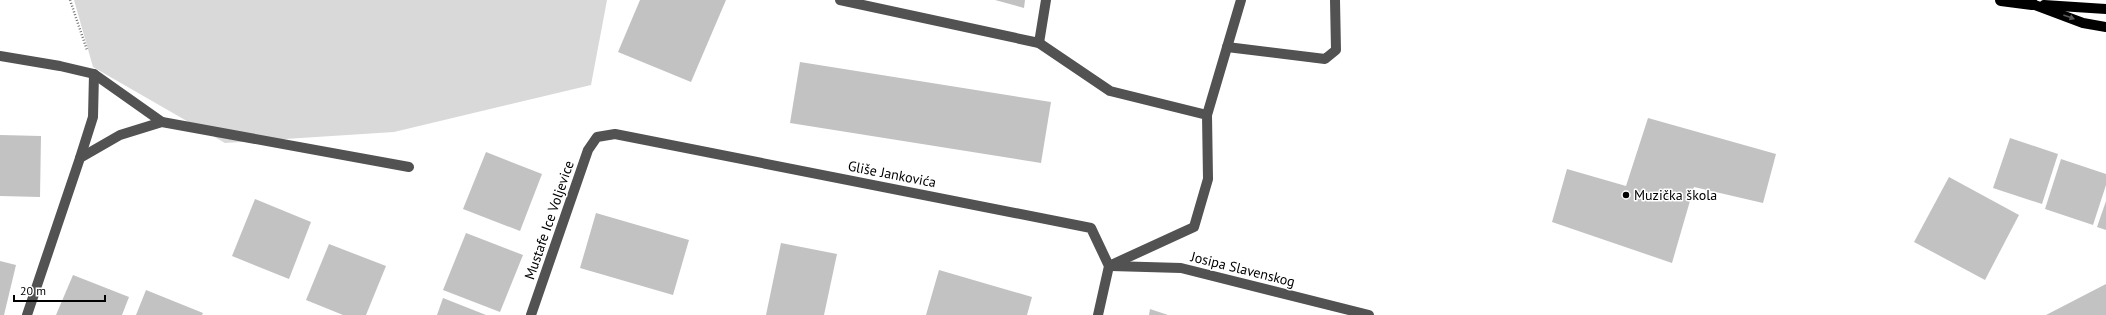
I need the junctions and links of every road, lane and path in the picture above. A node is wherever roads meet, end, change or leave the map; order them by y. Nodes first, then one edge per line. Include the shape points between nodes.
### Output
1 (70, 0) edge
2 (840, 0) edge
3 (1046, 0) edge
4 (1241, 0) edge
5 (1335, 0) edge
6 (2001, 0) edge
7 (2032, 4) junction
8 (2106, 9) edge
9 (2106, 27) edge
10 (1039, 43) junction
11 (1227, 47) junction
12 (0, 56) edge
13 (94, 74) junction
14 (1207, 114) junction
15 (162, 122) junction
16 (597, 137) joint
17 (80, 158) junction
18 (409, 167) dead end
19 (1109, 266) junction
20 (26, 315) edge
21 (531, 315) edge
22 (1098, 315) edge
23 (1369, 315) edge

1 - 13 path
2 - 10 street
3 - 10 street
4 - 11 street
5 - 11 street via 1336,50 1325,59
6 - 7 highway
7 - 8 main road
7 -> 9 main road via 2083,23
10 - 14 street via 1110,91
11 - 14 street
12 - 13 street
13 - 15 street
13 - 17 street via 93,117
14 - 19 street via 1208,179 1194,227
15 - 17 street via 120,135
15 - 18 street
16 - 19 street, Gliše Jankovića via 615,134 1091,228
16 - 21 street, Mustafe Ice Voljevice via 588,150
17 - 20 street
19 - 22 street
19 - 23 street, Josipa Slavenskog via 1180,268

